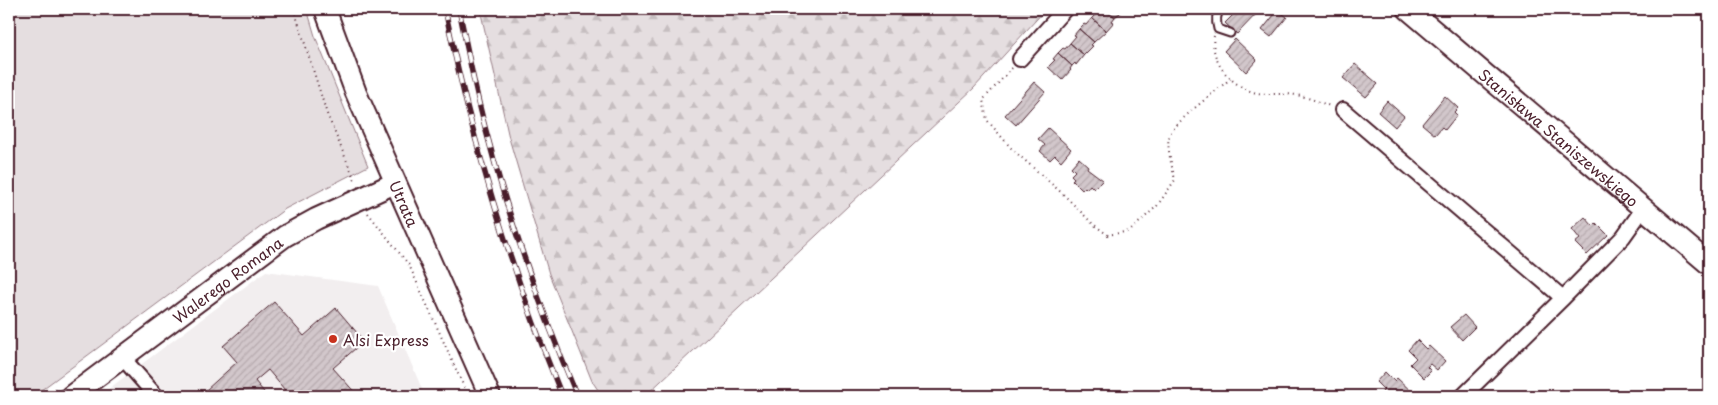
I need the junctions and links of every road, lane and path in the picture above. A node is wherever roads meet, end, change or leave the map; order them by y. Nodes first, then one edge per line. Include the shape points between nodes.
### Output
1 (294, 9) edge
2 (325, 9) edge
3 (1065, 9) edge
4 (1220, 9) edge
5 (1408, 9) edge
6 (1216, 24) junction
7 (1230, 33) dead end
8 (1020, 59) joint
9 (1231, 78) junction
10 (1343, 110) joint
11 (395, 183) junction
12 (362, 199) junction
13 (1643, 209) junction
14 (1709, 264) edge
15 (1563, 298) junction
16 (122, 358) junction
17 (71, 396) edge
18 (156, 396) edge
19 (468, 396) edge
20 (490, 396) edge
21 (1462, 396) edge

1 - 12 path via 324,105
2 - 11 street, Utrata via 356,93
3 - 8 street
4 - 6 lane
5 - 13 street, Stanisława Staniszewskiego
6 - 7 lane via 1218,29
6 - 9 path via 1214,55
8 - 9 path via 983,100 987,120 1012,149 1108,235 1130,231 1157,206 1176,180 1169,137 1178,123
9 - 10 path via 1238,85 1256,92 1296,95
10 - 15 street
11 - 12 street, Walerego Romana
11 - 20 street, Utrata
12 - 16 street, Walerego Romana via 286,236
12 - 19 path via 368,212 409,265
13 - 14 street, Stanisława Staniszewskiego
13 - 15 street via 1623,237
15 - 21 street
16 - 17 street, Walerego Romana
16 - 18 street

